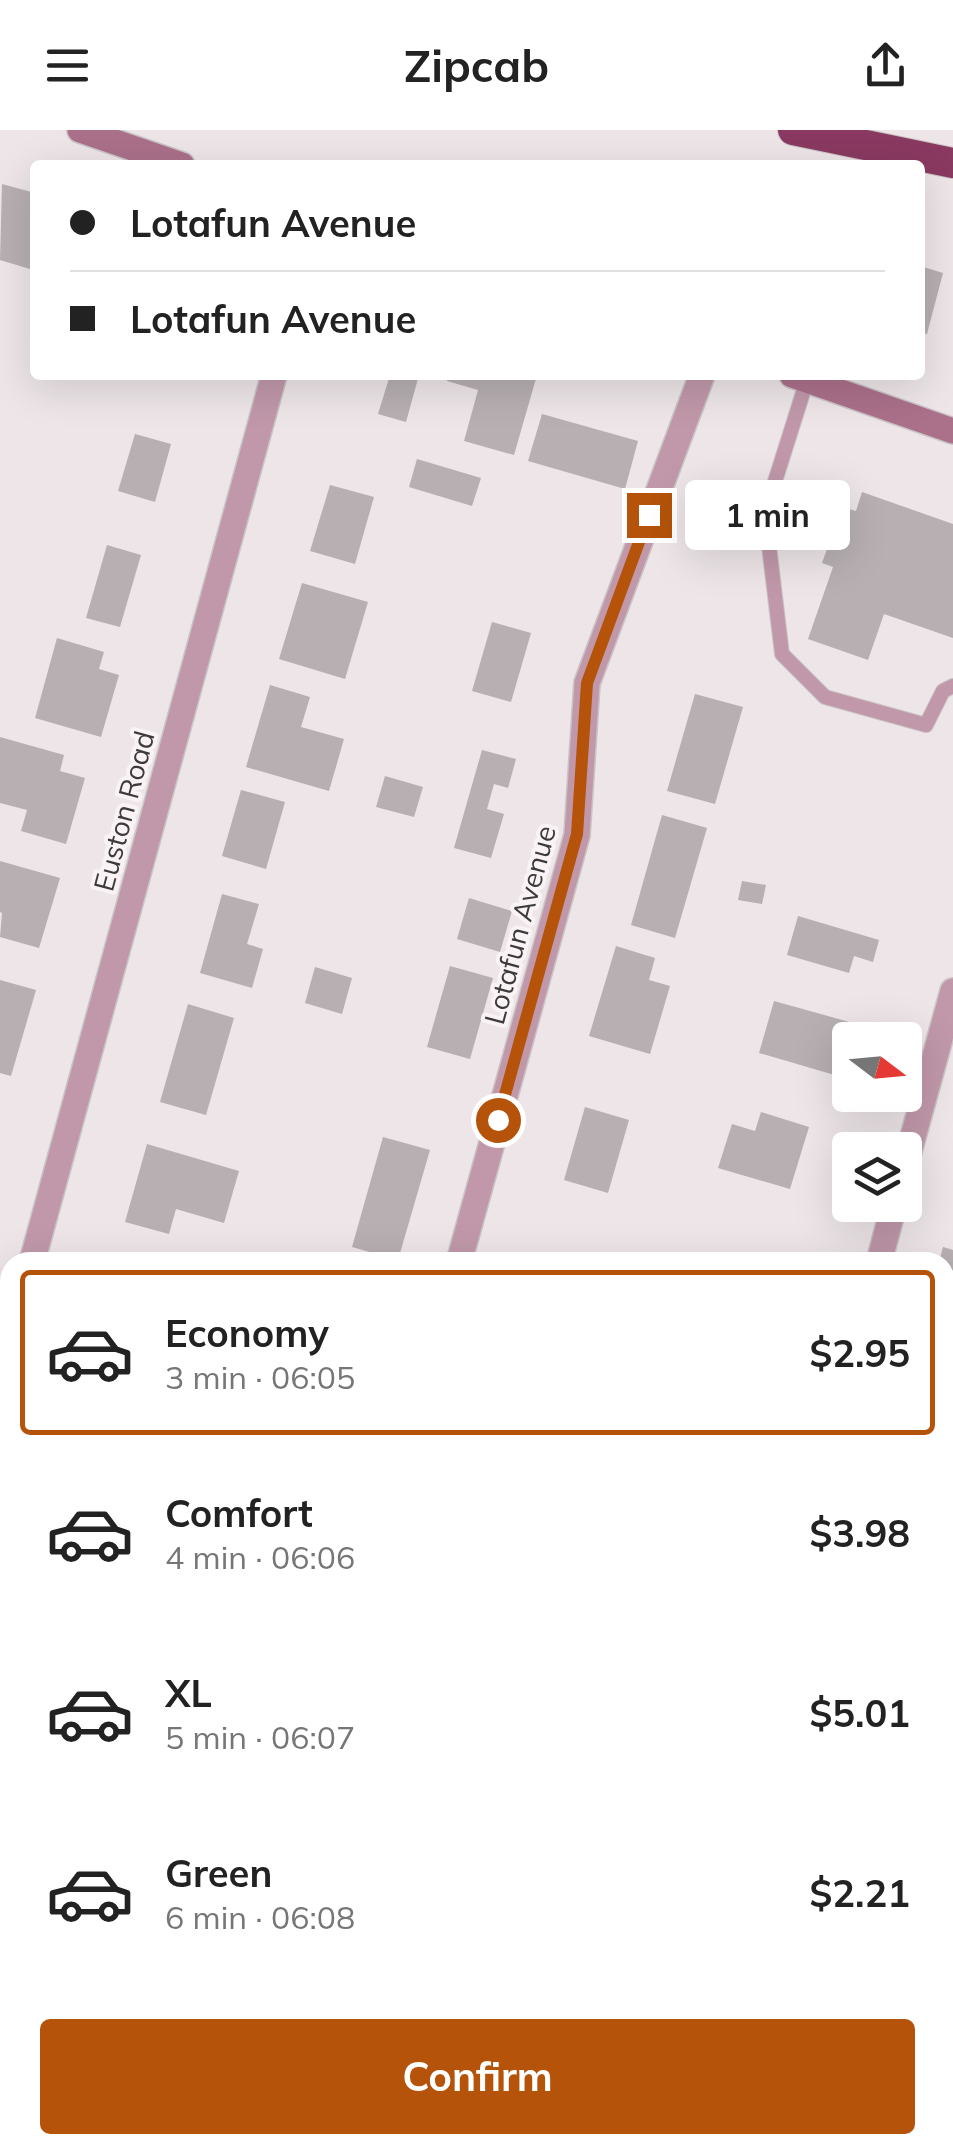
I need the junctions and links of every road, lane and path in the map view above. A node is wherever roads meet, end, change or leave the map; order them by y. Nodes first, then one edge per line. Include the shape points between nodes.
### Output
1 (80, 130) edge
2 (793, 130) edge
3 (167, 160) edge
4 (953, 163) edge
5 (273, 380) edge
6 (700, 380) edge
7 (799, 380) edge
8 (806, 380) edge
9 (953, 431) edge
10 (953, 686) edge
11 (953, 992) edge
12 (914, 1132) edge
13 (889, 1222) edge
14 (35, 1252) edge
15 (462, 1252) edge
16 (881, 1252) edge

1 - 3 main road
2 - 4 highway
5 - 14 street, Euston Road
6 - 15 street, Lotafun Avenue via 587,683 577,834
7 - 10 lane via 765,513 782,654 825,697 926,725 943,691
8 - 9 main road
11 - 12 street
13 - 16 street

